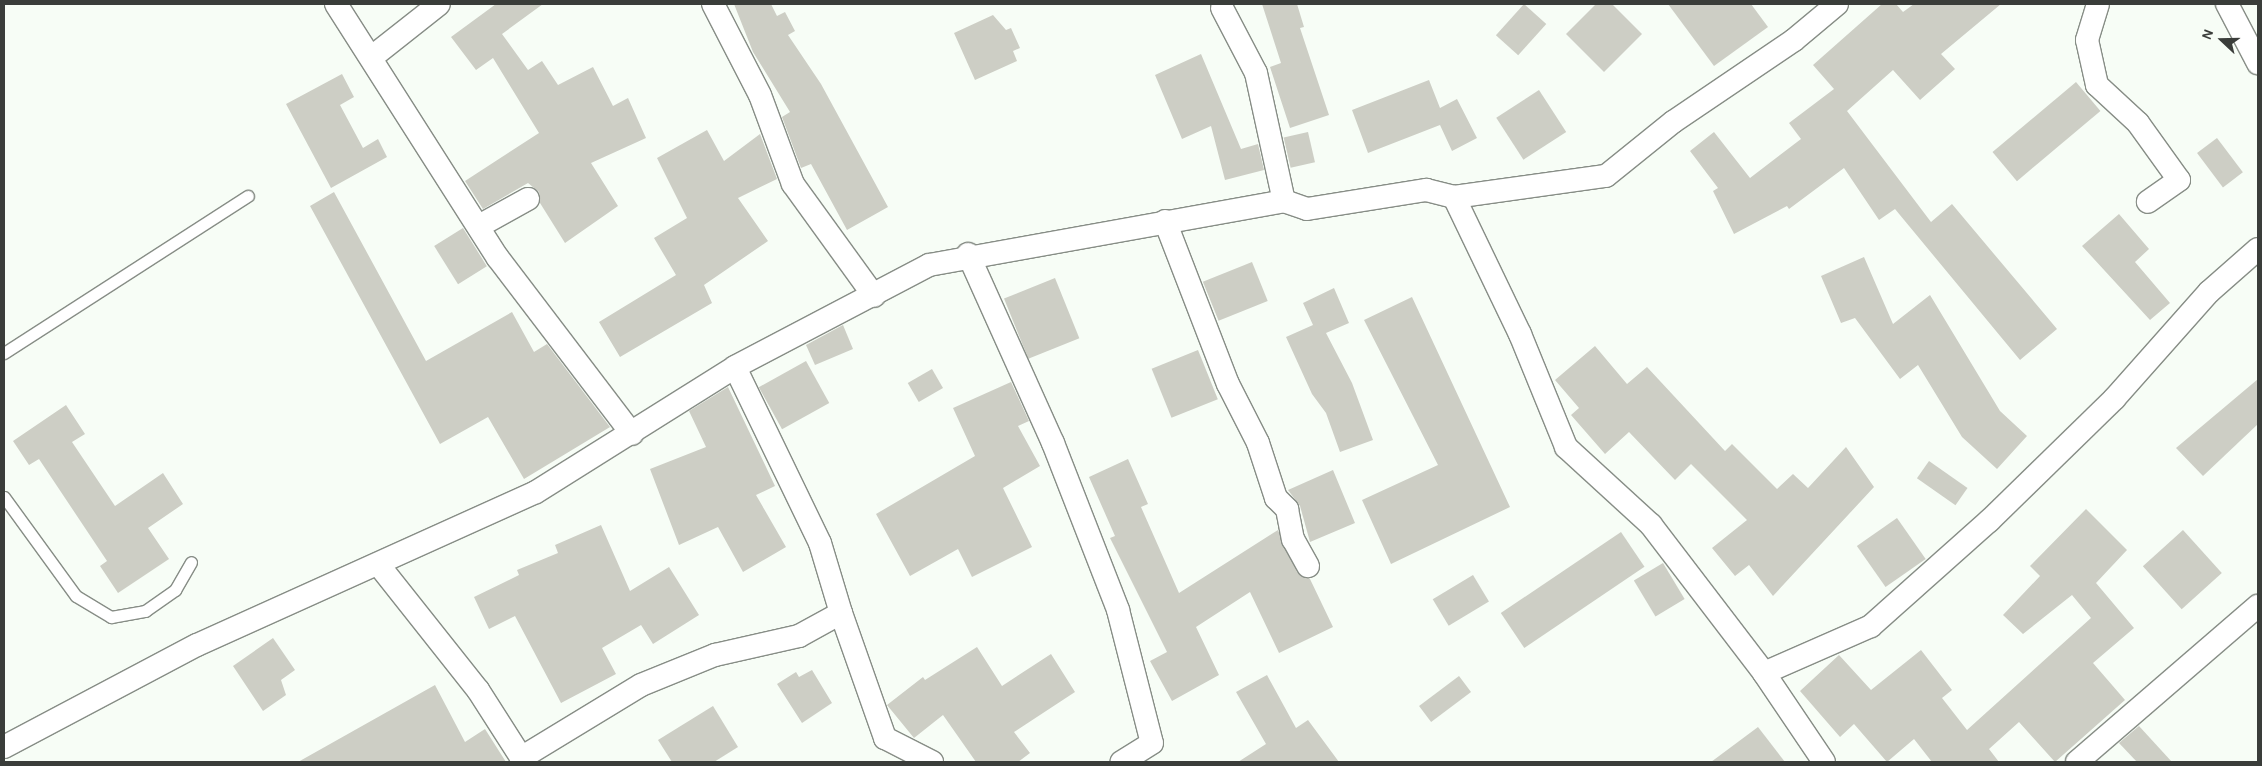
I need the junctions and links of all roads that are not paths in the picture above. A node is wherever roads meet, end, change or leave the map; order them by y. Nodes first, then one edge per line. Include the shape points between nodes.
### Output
1 (336, 4) edge
2 (439, 4) edge
3 (713, 4) edge
4 (1837, 4) edge
5 (2098, 4) edge
6 (2227, 4) edge
7 (1222, 8) dead end
8 (372, 57) junction
9 (2258, 63) edge
10 (248, 196) dead end
11 (1454, 197) junction
12 (528, 199) dead end
13 (1284, 201) junction
14 (2148, 202) dead end
15 (1165, 221) junction
16 (479, 226) junction
17 (2258, 249) edge
18 (968, 254) junction
19 (874, 296) junction
20 (4, 353) edge
21 (734, 367) junction
22 (632, 434) junction
23 (4, 497) edge
24 (191, 562) dead end
25 (378, 564) junction
26 (1308, 566) dead end
27 (2258, 606) edge
28 (841, 613) junction
29 (1764, 673) junction
30 (4, 747) edge
31 (523, 760) edge
32 (932, 762) edge
33 (1121, 762) edge
34 (1824, 762) edge
35 (2077, 762) edge

1 - 8 street
2 - 8 street
3 - 19 street via 760,95 793,184
4 - 11 street via 1794,40 1673,122 1606,176
5 - 14 street via 2087,40 2097,85 2138,123 2179,180
6 - 9 street
7 - 13 street via 1256,73
8 - 16 street
10 - 20 lane
11 - 13 street via 1426,190 1307,209
11 - 29 street via 1520,334 1566,447 1651,525
12 - 16 street
13 - 15 street
15 - 18 street
15 - 26 street via 1228,384 1258,443 1276,498 1287,509 1293,539
16 - 22 street via 498,258
17 - 29 street via 2209,292 2114,399 1990,521 1871,626
18 - 19 street via 929,265
18 - 33 street via 1054,443 1118,610 1152,743
19 - 21 street
21 - 22 street
21 - 28 street via 820,543
22 - 25 street via 536,492
23 - 24 lane via 76,596 111,617 145,611 175,590
25 - 30 street via 197,645
25 - 31 street via 478,690
27 - 35 street
28 - 31 street via 799,636 715,655 641,685
28 - 32 street via 885,738
29 - 34 street

